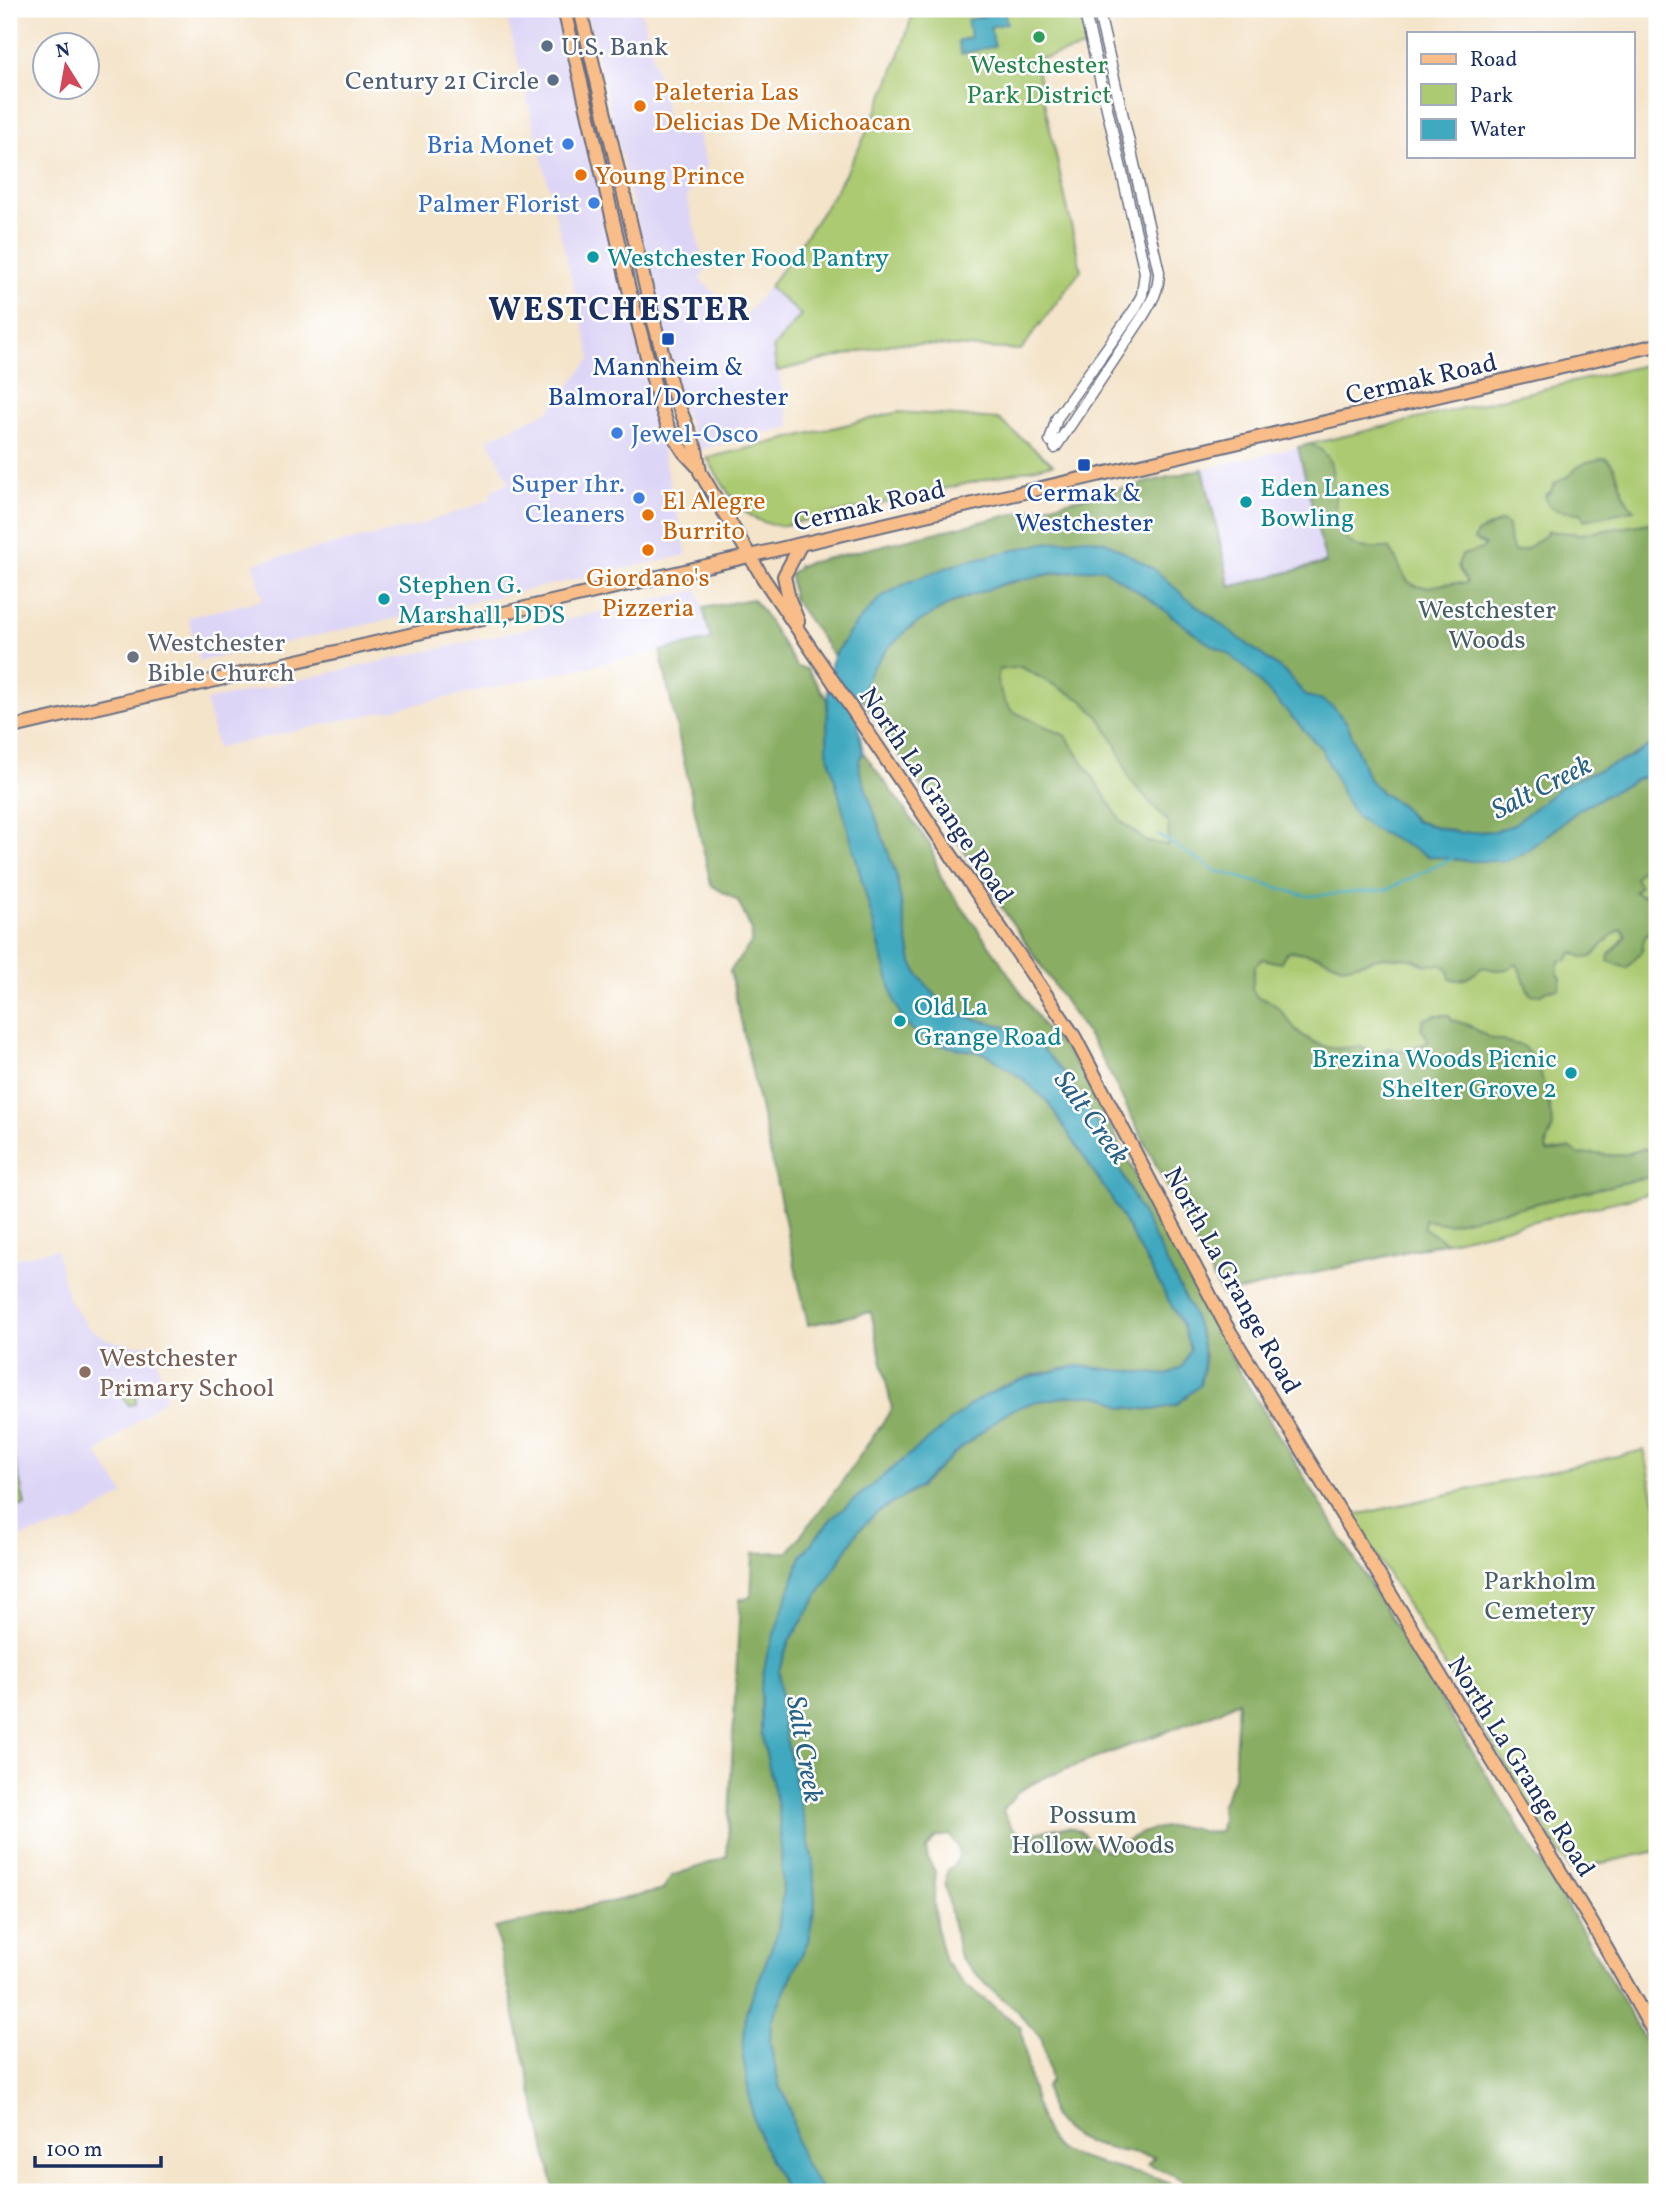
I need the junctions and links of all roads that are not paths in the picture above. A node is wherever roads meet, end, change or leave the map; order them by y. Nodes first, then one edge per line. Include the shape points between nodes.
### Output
1 (564, 9) edge
2 (580, 9) edge
3 (1084, 9) edge
4 (1098, 9) edge
5 (1657, 345) edge
6 (698, 467) junction
7 (801, 544) junction
8 (749, 557) junction
9 (809, 648) junction
10 (9, 727) edge
11 (1657, 2038) edge

1 - 6 main road via 658,398 668,427
2 - 6 main road via 654,323
3 - 4 street via 1145,272 1135,309 1058,418 1052,444 1143,316 1159,284
5 - 7 main road, Cermak Road
6 - 8 main road, North La Grange Road
7 - 8 main road, Cermak Road
7 - 9 main road via 784,576
8 - 9 main road, North La Grange Road
8 - 10 main road, Cermak Road
9 - 11 main road, North La Grange Road via 1074,1037 1224,1322

